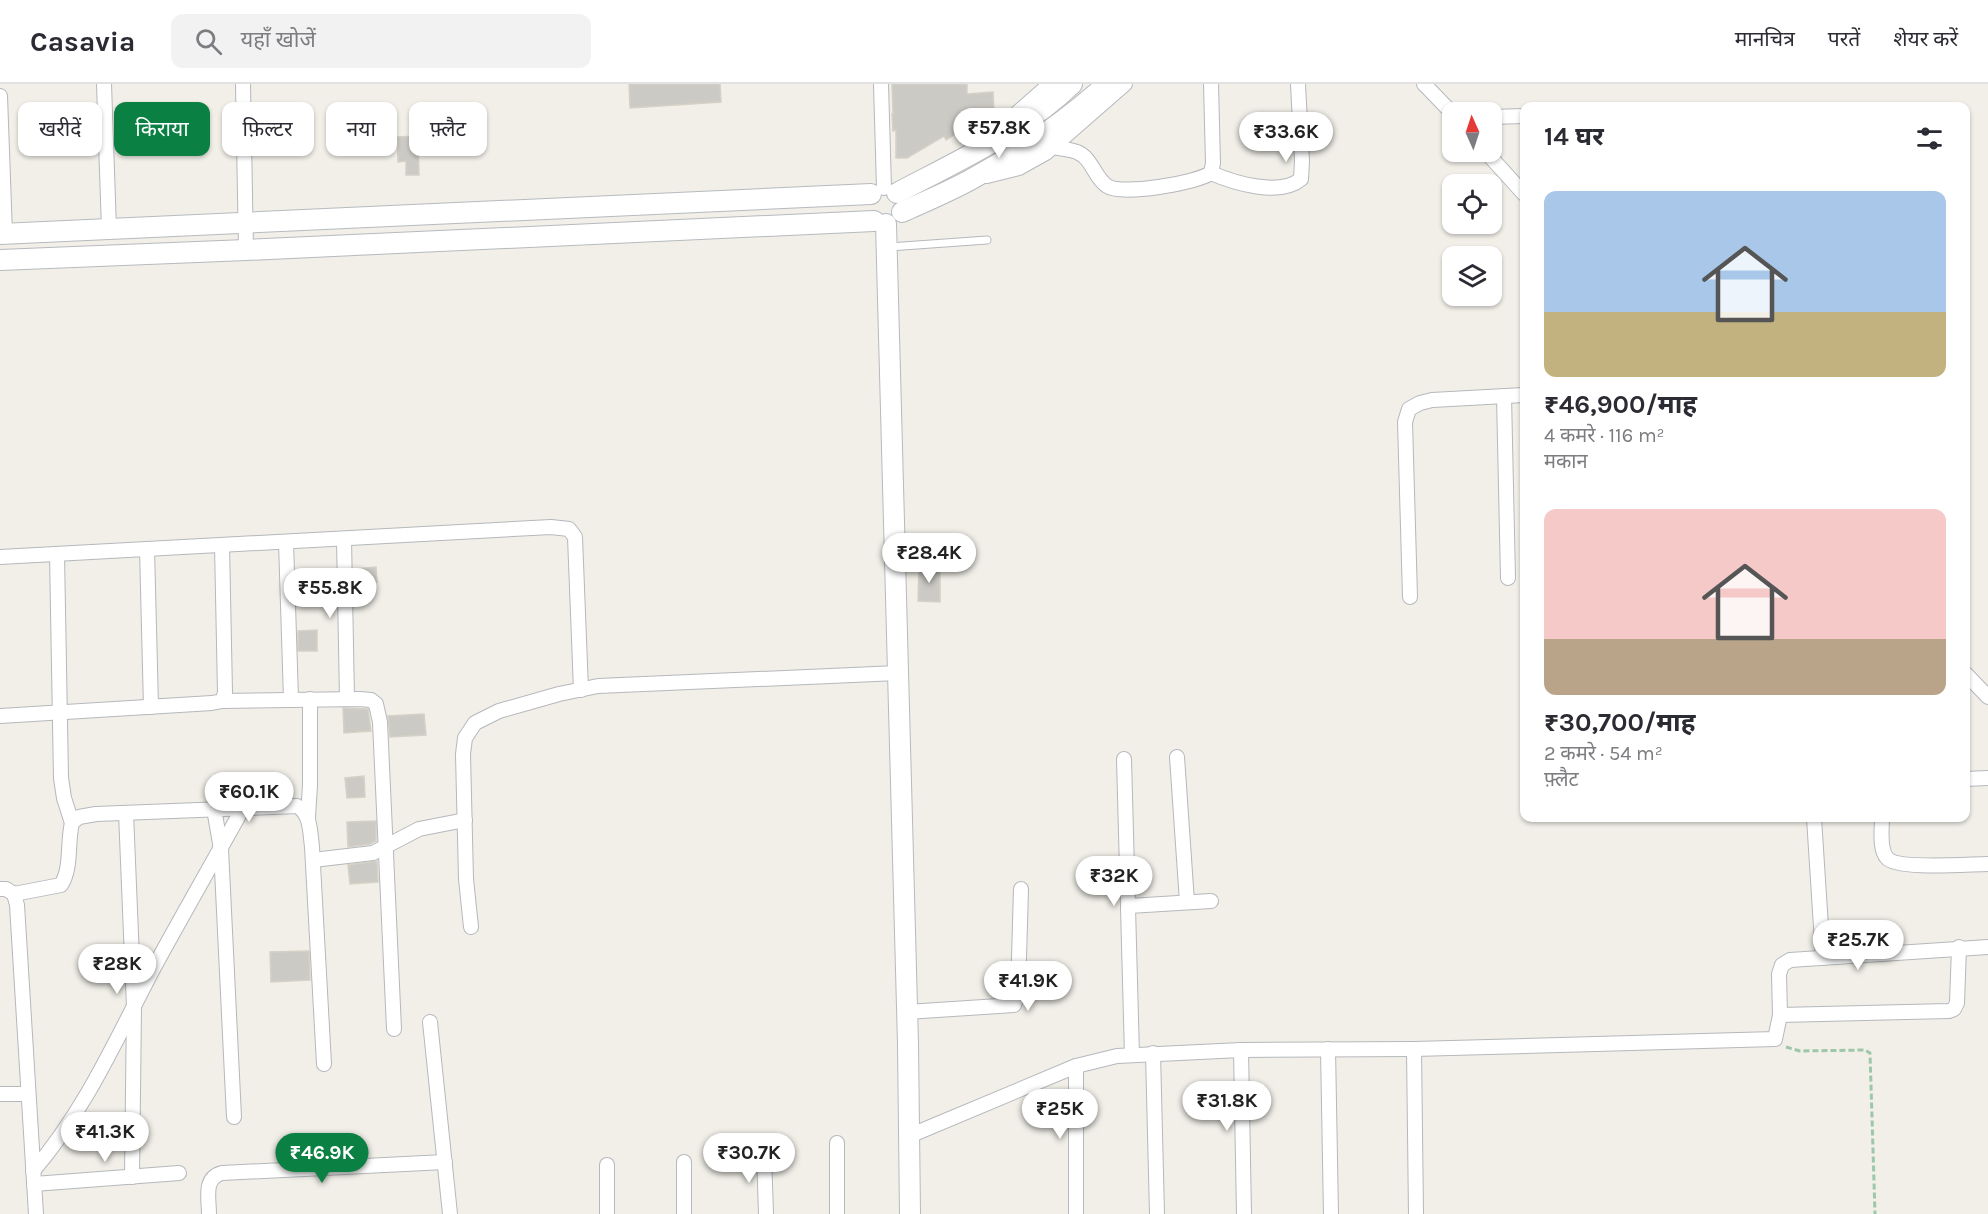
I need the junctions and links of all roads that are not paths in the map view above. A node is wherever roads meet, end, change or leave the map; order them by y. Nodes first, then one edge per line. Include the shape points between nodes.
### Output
1 (104, 84) edge
2 (243, 84) edge
3 (881, 84) edge
4 (1050, 84) edge
5 (1072, 84) edge
6 (1107, 84) edge
7 (1125, 84) edge
8 (1211, 84) edge
9 (1298, 84) edge
10 (1424, 84) edge
11 (0, 96) edge
12 (1442, 103) edge
13 (1520, 116) edge
14 (1502, 117) edge
15 (1054, 147) junction
16 (971, 153) junction
17 (1495, 162) edge
18 (1212, 173) junction
19 (970, 180) junction
20 (1520, 190) edge
21 (884, 191) junction
22 (902, 212) junction
23 (880, 222) junction
24 (245, 223) junction
25 (109, 229) junction
26 (3, 234) edge
27 (987, 240) dead end
28 (886, 248) junction
29 (246, 250) junction
30 (0, 260) edge
31 (1520, 395) edge
32 (1504, 396) junction
33 (344, 538) junction
34 (286, 542) junction
35 (222, 545) junction
36 (147, 549) junction
37 (57, 554) junction
38 (0, 556) edge
39 (1508, 578) dead end
40 (1410, 597) dead end
41 (898, 672) junction
42 (1970, 678) edge
43 (582, 690) junction
44 (1988, 698) edge
45 (291, 699) junction
46 (310, 699) junction
47 (347, 699) junction
48 (222, 701) junction
49 (151, 707) junction
50 (61, 712) junction
51 (0, 716) edge
52 (1177, 757) dead end
53 (1124, 759) dead end
54 (1988, 778) edge
55 (1970, 779) edge
56 (243, 808) junction
57 (214, 809) junction
58 (126, 813) junction
59 (308, 817) junction
60 (465, 820) junction
61 (1814, 822) edge
62 (1882, 822) edge
63 (72, 823) junction
64 (386, 847) junction
65 (221, 849) junction
66 (313, 860) junction
67 (1988, 864) edge
68 (0, 889) edge
69 (1021, 889) dead end
70 (14, 894) junction
71 (1211, 901) dead end
72 (1187, 902) junction
73 (1129, 906) junction
74 (471, 927) dead end
75 (1988, 947) edge
76 (1959, 948) junction
77 (1823, 958) junction
78 (134, 1007) junction
79 (907, 1012) junction
80 (1780, 1015) junction
81 (430, 1022) dead end
82 (394, 1029) dead end
83 (1328, 1049) junction
84 (1414, 1049) junction
85 (1241, 1050) junction
86 (1153, 1053) junction
87 (1132, 1055) junction
88 (324, 1064) dead end
89 (1077, 1065) junction
90 (0, 1094) edge
91 (28, 1094) junction
92 (234, 1117) dead end
93 (909, 1136) junction
94 (837, 1143) dead end
95 (764, 1154) dead end
96 (445, 1162) junction
97 (684, 1162) dead end
98 (607, 1165) dead end
99 (178, 1173) dead end
100 (132, 1177) junction
101 (34, 1178) junction
102 (36, 1214) edge
103 (209, 1214) edge
104 (450, 1214) edge
105 (607, 1214) edge
106 (684, 1214) edge
107 (766, 1214) edge
108 (837, 1214) edge
109 (910, 1214) edge
110 (1076, 1214) edge
111 (1158, 1214) edge
112 (1244, 1214) edge
113 (1331, 1214) edge
114 (1416, 1214) edge

1 - 25 street
2 - 24 street
3 - 21 street
4 - 16 street
5 - 16 main road via 1051,104
6 - 19 main road via 1041,136
7 - 15 street
8 - 18 street
9 - 18 street via 1301,179 1287,186 1249,186
10 - 12 street
11 - 26 street
13 - 14 street
15 - 18 street via 1077,152 1086,158 1102,183 1122,190 1178,185
15 - 19 street via 1019,168
16 - 21 main road
17 - 20 street
19 - 22 main road
21 - 22 main road via 903,204
21 - 23 main road via 867,208
21 - 24 main road
22 - 23 main road via 893,222
23 - 28 main road
23 - 29 main road
24 - 25 main road
24 - 29 street
25 - 26 main road
27 - 28 lane
28 - 41 main road
29 - 30 main road
31 - 32 street
32 - 39 street
32 - 40 street via 1432,400 1409,409 1405,422
33 - 34 street
33 - 43 street via 569,529 575,537
33 - 47 street
34 - 35 street
34 - 45 street
35 - 36 street
35 - 48 street
36 - 37 street
36 - 49 street
37 - 38 street
37 - 50 street
41 - 43 street via 598,686
41 - 79 main road
42 - 44 street
43 - 60 street via 527,702 475,723 465,738 463,754
45 - 46 street
45 - 48 street
46 - 47 street
46 - 59 street
47 - 64 street via 371,700 376,704
48 - 49 street
49 - 50 street
50 - 51 street
50 - 63 street via 61,778
52 - 72 street
53 - 73 street
54 - 55 street
56 - 57 street
56 - 59 street via 297,806
56 - 65 street
57 - 58 street
57 - 65 street
58 - 63 street via 88,815
58 - 78 street
59 - 66 street
60 - 64 street via 419,829
60 - 74 street
61 - 77 street
62 - 67 street via 1883,846 1893,863
63 - 70 street via 66,878 61,885
64 - 66 street via 358,856
64 - 82 street
65 - 78 street
65 - 92 street
66 - 88 street
68 - 70 street
69 - 79 street via 1018,992 1014,1005
70 - 91 street
71 - 72 street
72 - 73 street
73 - 87 street
75 - 76 street
76 - 77 street
76 - 80 street via 1957,1004 1949,1011
77 - 80 street via 1790,960 1782,965
78 - 100 street
78 - 101 street via 83,1101
79 - 93 main road
80 - 84 street via 1775,1039
81 - 96 street
83 - 84 street
83 - 85 street
83 - 113 street
84 - 114 street
85 - 86 street
85 - 112 street
86 - 87 street
86 - 111 street
87 - 89 street
89 - 93 street
89 - 110 street
90 - 91 street
91 - 101 street
93 - 109 main road
94 - 108 street
95 - 107 street
96 - 103 street via 222,1173 210,1180
96 - 104 street
97 - 106 street
98 - 105 street
99 - 100 street
100 - 101 street
101 - 102 street

